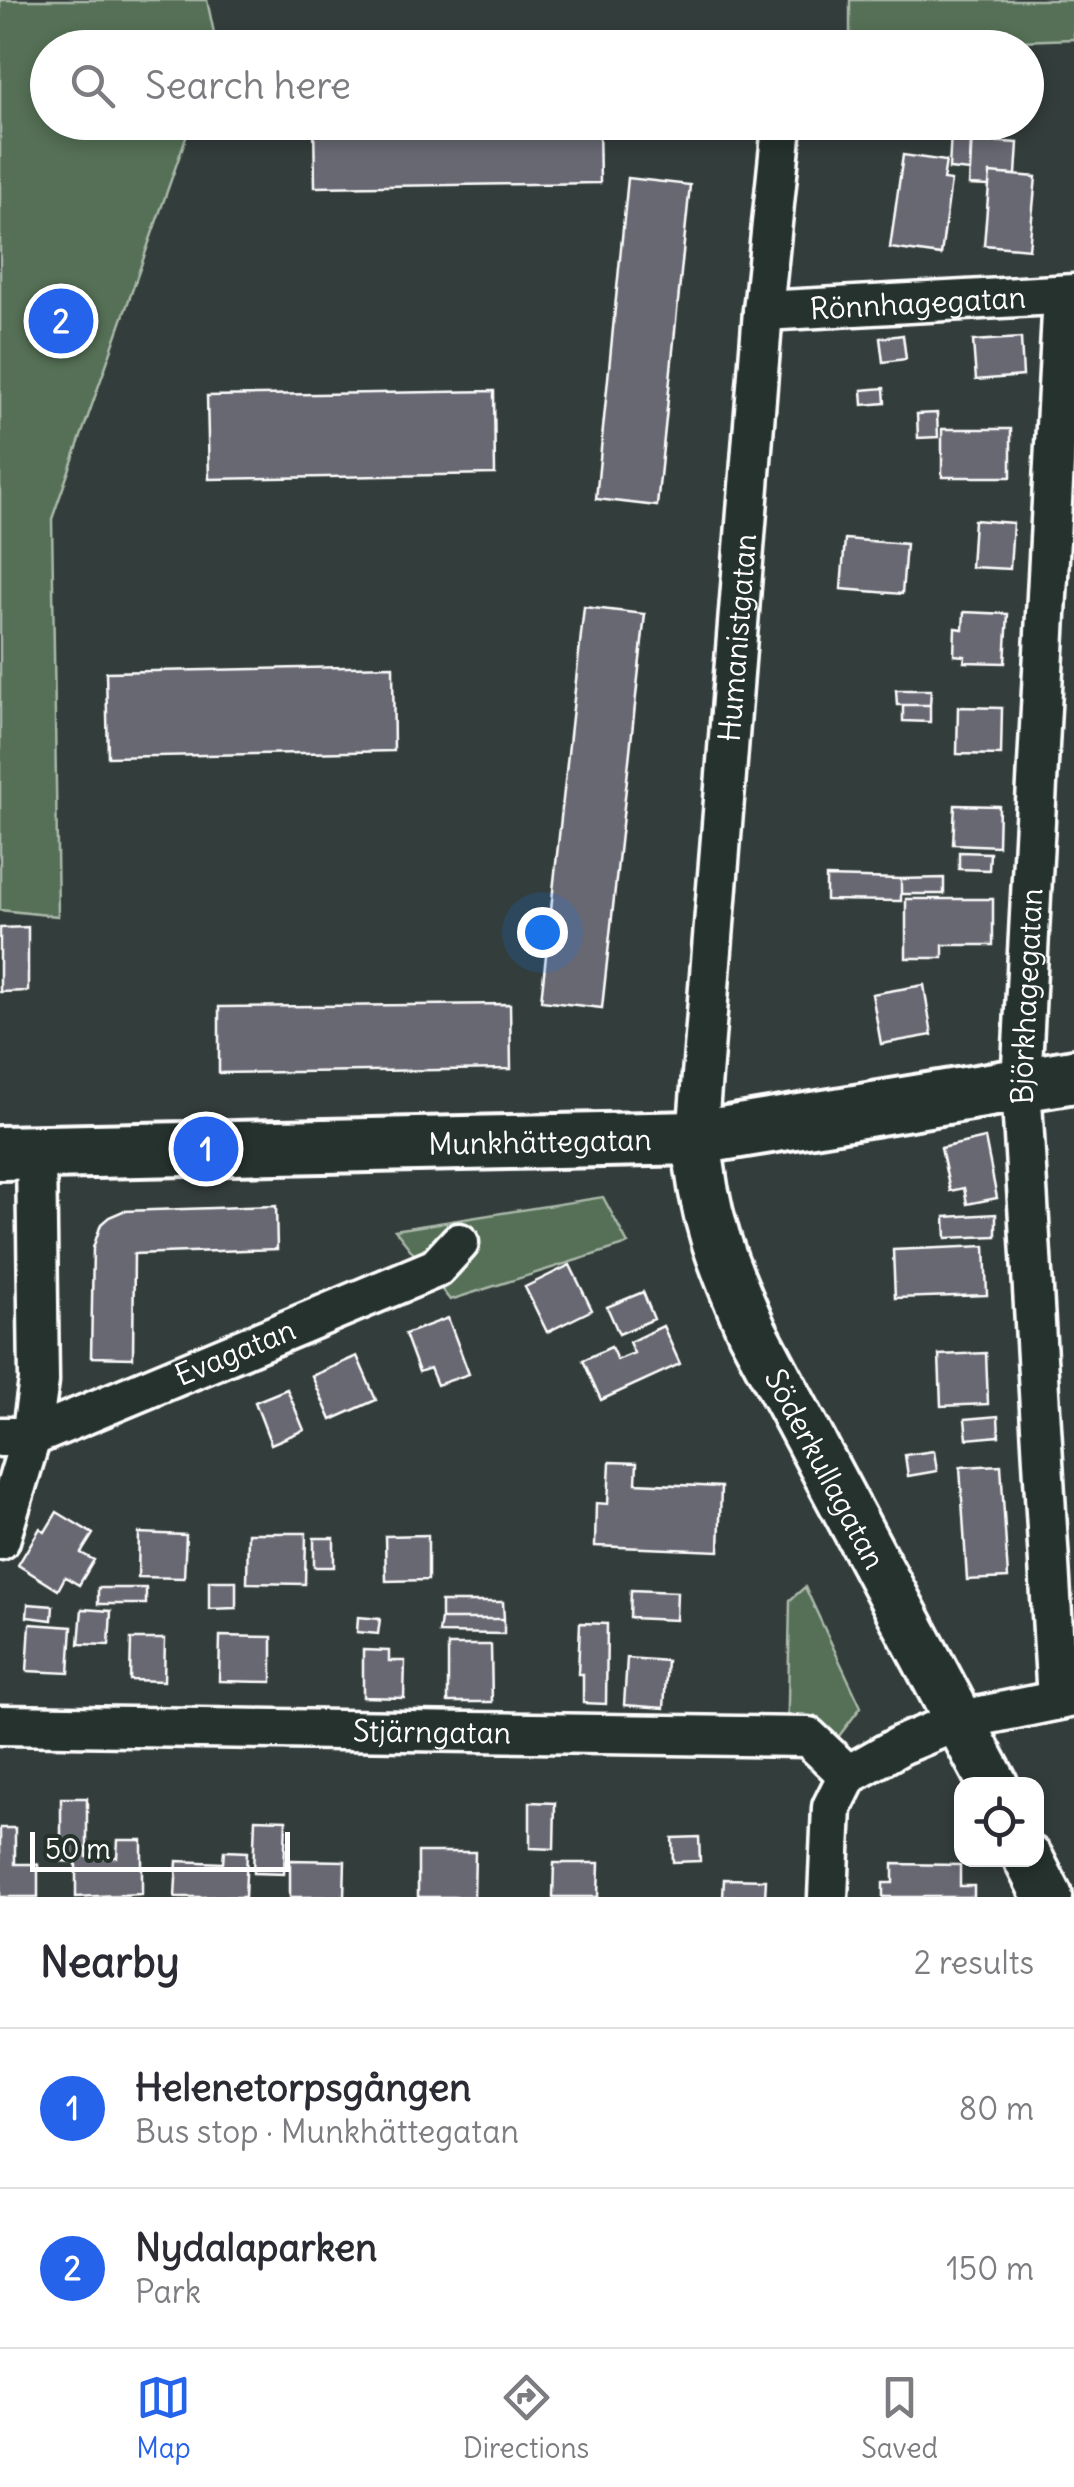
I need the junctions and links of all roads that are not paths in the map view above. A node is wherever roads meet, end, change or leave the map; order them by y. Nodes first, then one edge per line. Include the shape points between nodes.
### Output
1 (782, 140) edge
2 (1069, 294) edge
3 (762, 311) junction
4 (1060, 658) edge
5 (1074, 1076) edge
6 (1021, 1084) junction
7 (697, 1138) junction
8 (18, 1153) edge
9 (458, 1243) dead end
10 (16, 1437) edge
11 (0, 1540) edge
12 (1066, 1698) edge
13 (961, 1720) junction
14 (0, 1725) edge
15 (848, 1775) junction
16 (990, 1777) edge
17 (1033, 1867) edge
18 (828, 1897) edge
19 (1048, 1897) edge

1 - 3 street, Humanistgatan
2 - 3 street, Rönnhagegatan
2 - 4 street, Björkhagegatan
3 - 7 street, Humanistgatan
4 - 6 street, Björkhagegatan
5 - 6 main road, Munkhättegatan
6 - 7 main road, Munkhättegatan
6 - 12 street, Björkhagegatan
7 - 8 main road, Munkhättegatan
7 - 13 street, Söderkullagatan via 700,1186 718,1254 752,1331
8 - 10 street via 38,1381
9 - 10 street, Evagatan via 436,1268
10 - 11 street
12 - 13 street
13 - 15 street
13 - 16 street, Söderkullagatan
14 - 15 street, Stjärngatan via 808,1737
15 - 18 street via 832,1807
17 - 19 street

